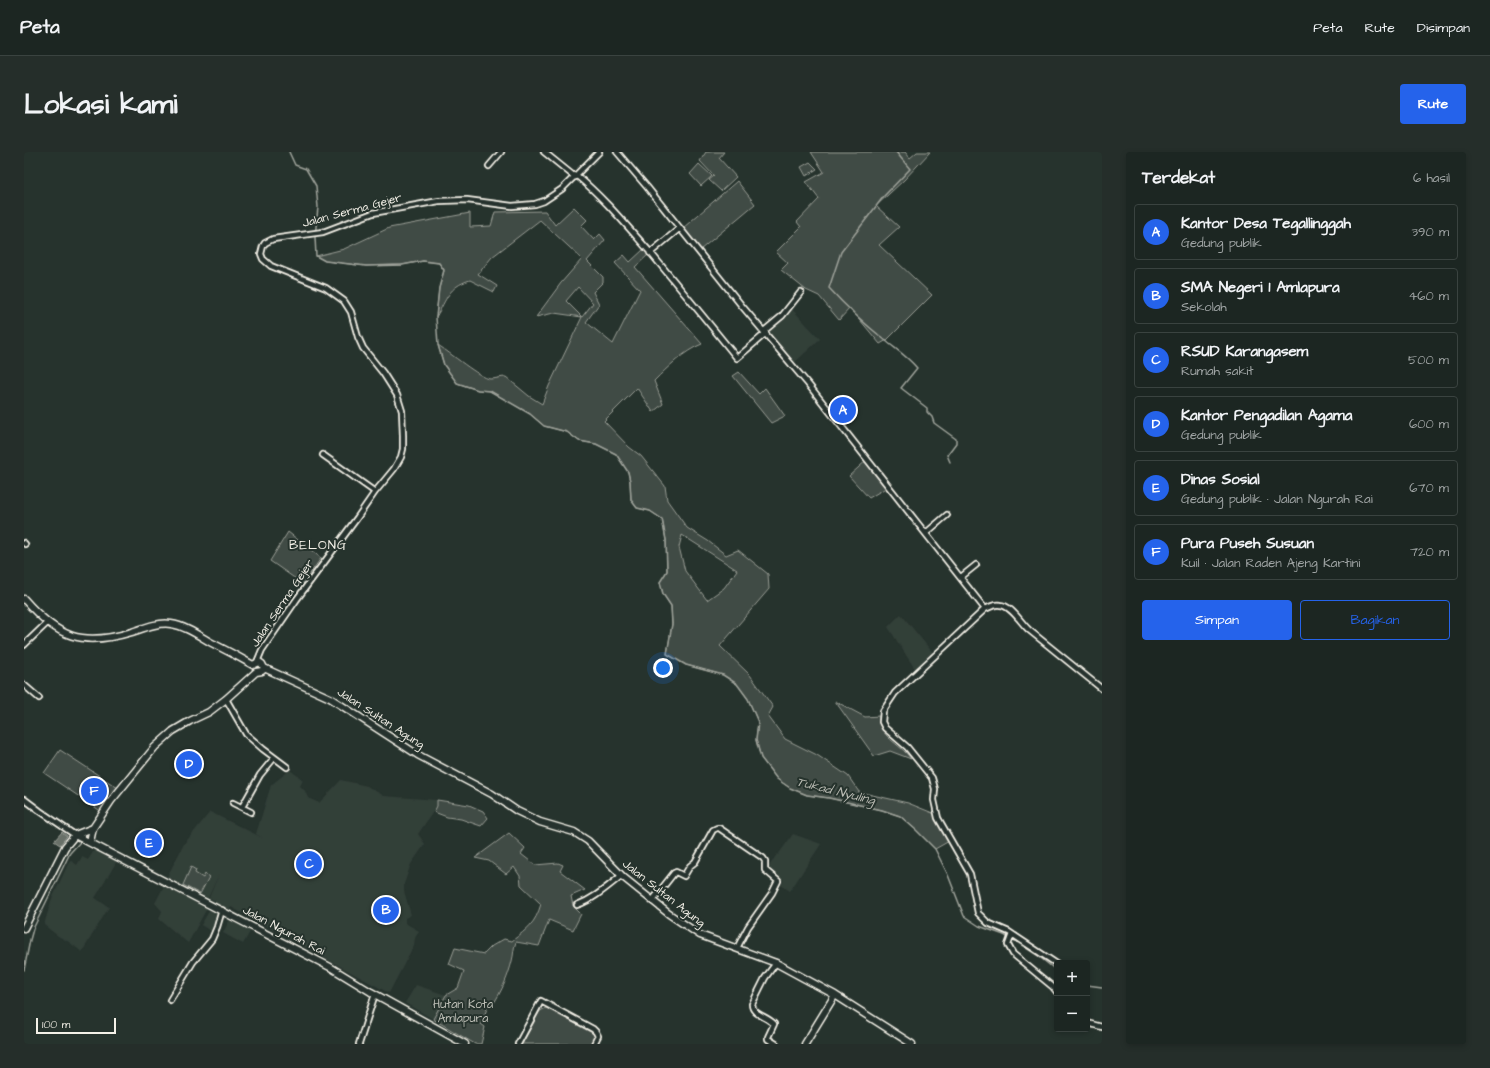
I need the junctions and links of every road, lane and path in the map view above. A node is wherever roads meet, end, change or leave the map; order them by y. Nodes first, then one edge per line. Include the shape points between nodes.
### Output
1 (501, 152) edge
2 (544, 152) edge
3 (599, 152) edge
4 (617, 152) edge
5 (489, 166) dead end
6 (575, 176) junction
7 (680, 228) junction
8 (650, 253) junction
9 (801, 292) dead end
10 (765, 332) junction
11 (324, 455) dead end
12 (376, 492) junction
13 (947, 515) dead end
14 (926, 533) junction
15 (976, 565) dead end
16 (961, 577) junction
17 (24, 599) edge
18 (985, 608) junction
19 (47, 623) junction
20 (24, 645) edge
21 (259, 664) junction
22 (24, 685) edge
23 (1102, 689) edge
24 (38, 698) dead end
25 (226, 699) junction
26 (274, 758) junction
27 (287, 767) dead end
28 (24, 799) edge
29 (233, 803) dead end
30 (242, 807) junction
31 (251, 812) dead end
32 (92, 828) junction
33 (75, 834) junction
34 (90, 842) junction
35 (621, 876) junction
36 (652, 901) junction
37 (578, 905) dead end
38 (222, 910) junction
39 (24, 928) edge
40 (1012, 935) junction
41 (737, 948) junction
42 (1054, 962) edge
43 (776, 963) junction
44 (1054, 988) edge
45 (375, 994) junction
46 (835, 995) junction
47 (170, 1000) dead end
48 (1090, 1024) edge
49 (1102, 1027) edge
50 (359, 1044) edge
51 (465, 1044) edge
52 (518, 1044) edge
53 (594, 1044) edge
54 (776, 1044) edge
55 (806, 1044) edge
56 (912, 1044) edge

1 - 5 street
2 - 6 street
3 - 6 street, Jalan Serma Gejer
4 - 7 street
6 - 8 street via 606,203
6 - 12 street, Jalan Serma Gejer via 554,195 535,204 512,206 467,200 439,201 373,213 323,232 268,240 263,246 262,257 271,266 326,288 344,301 351,312 363,348 397,395 402,411 401,457
7 - 8 street
7 - 10 street
8 - 10 street via 737,358
9 - 10 street
10 - 14 street
11 - 12 street
12 - 21 street, Jalan Serma Gejer via 262,650
13 - 14 street
14 - 16 street
15 - 16 street
16 - 18 street
17 - 19 street, Jalan Sultan Agung
18 - 23 street via 1007,606 1029,630
18 - 40 street via 895,693 881,717 885,728 907,747 932,778 938,818 970,874 978,913 988,923
19 - 20 street
19 - 21 street, Jalan Sultan Agung via 68,635 87,639 124,634 158,624 170,624
21 - 25 street via 253,669 256,672
21 - 35 street, Jalan Sultan Agung via 330,698 418,755 492,794 521,814 582,836
22 - 24 street
25 - 26 street via 246,734
25 - 32 street via 209,712 178,728 162,741 130,777
26 - 27 street
26 - 30 street via 260,775
28 - 33 street
29 - 30 street
30 - 31 street
32 - 33 street
32 - 34 street
33 - 34 street, Jalan Ngurah Rai
33 - 39 street via 64,847
34 - 38 street, Jalan Ngurah Rai
35 - 36 street, Jalan Sultan Agung
35 - 37 street via 598,894
36 - 41 street, Jalan Sultan Agung via 700,935
36 - 41 street via 674,873 684,876 714,830 719,828 763,858 765,870 778,881
38 - 45 street, Jalan Ngurah Rai via 330,967
38 - 47 street via 214,934
40 - 42 street
40 - 44 street via 1008,944 1013,954
41 - 43 street, Jalan Sultan Agung
43 - 46 street, Jalan Sultan Agung
43 - 54 street via 752,1004 754,1011 774,1024 768,1039
45 - 50 street
45 - 51 street, Jalan Ngurah Rai
46 - 55 street
46 - 56 street, Jalan Sultan Agung
48 - 49 street
52 - 53 street via 541,1001 594,1029 598,1036

